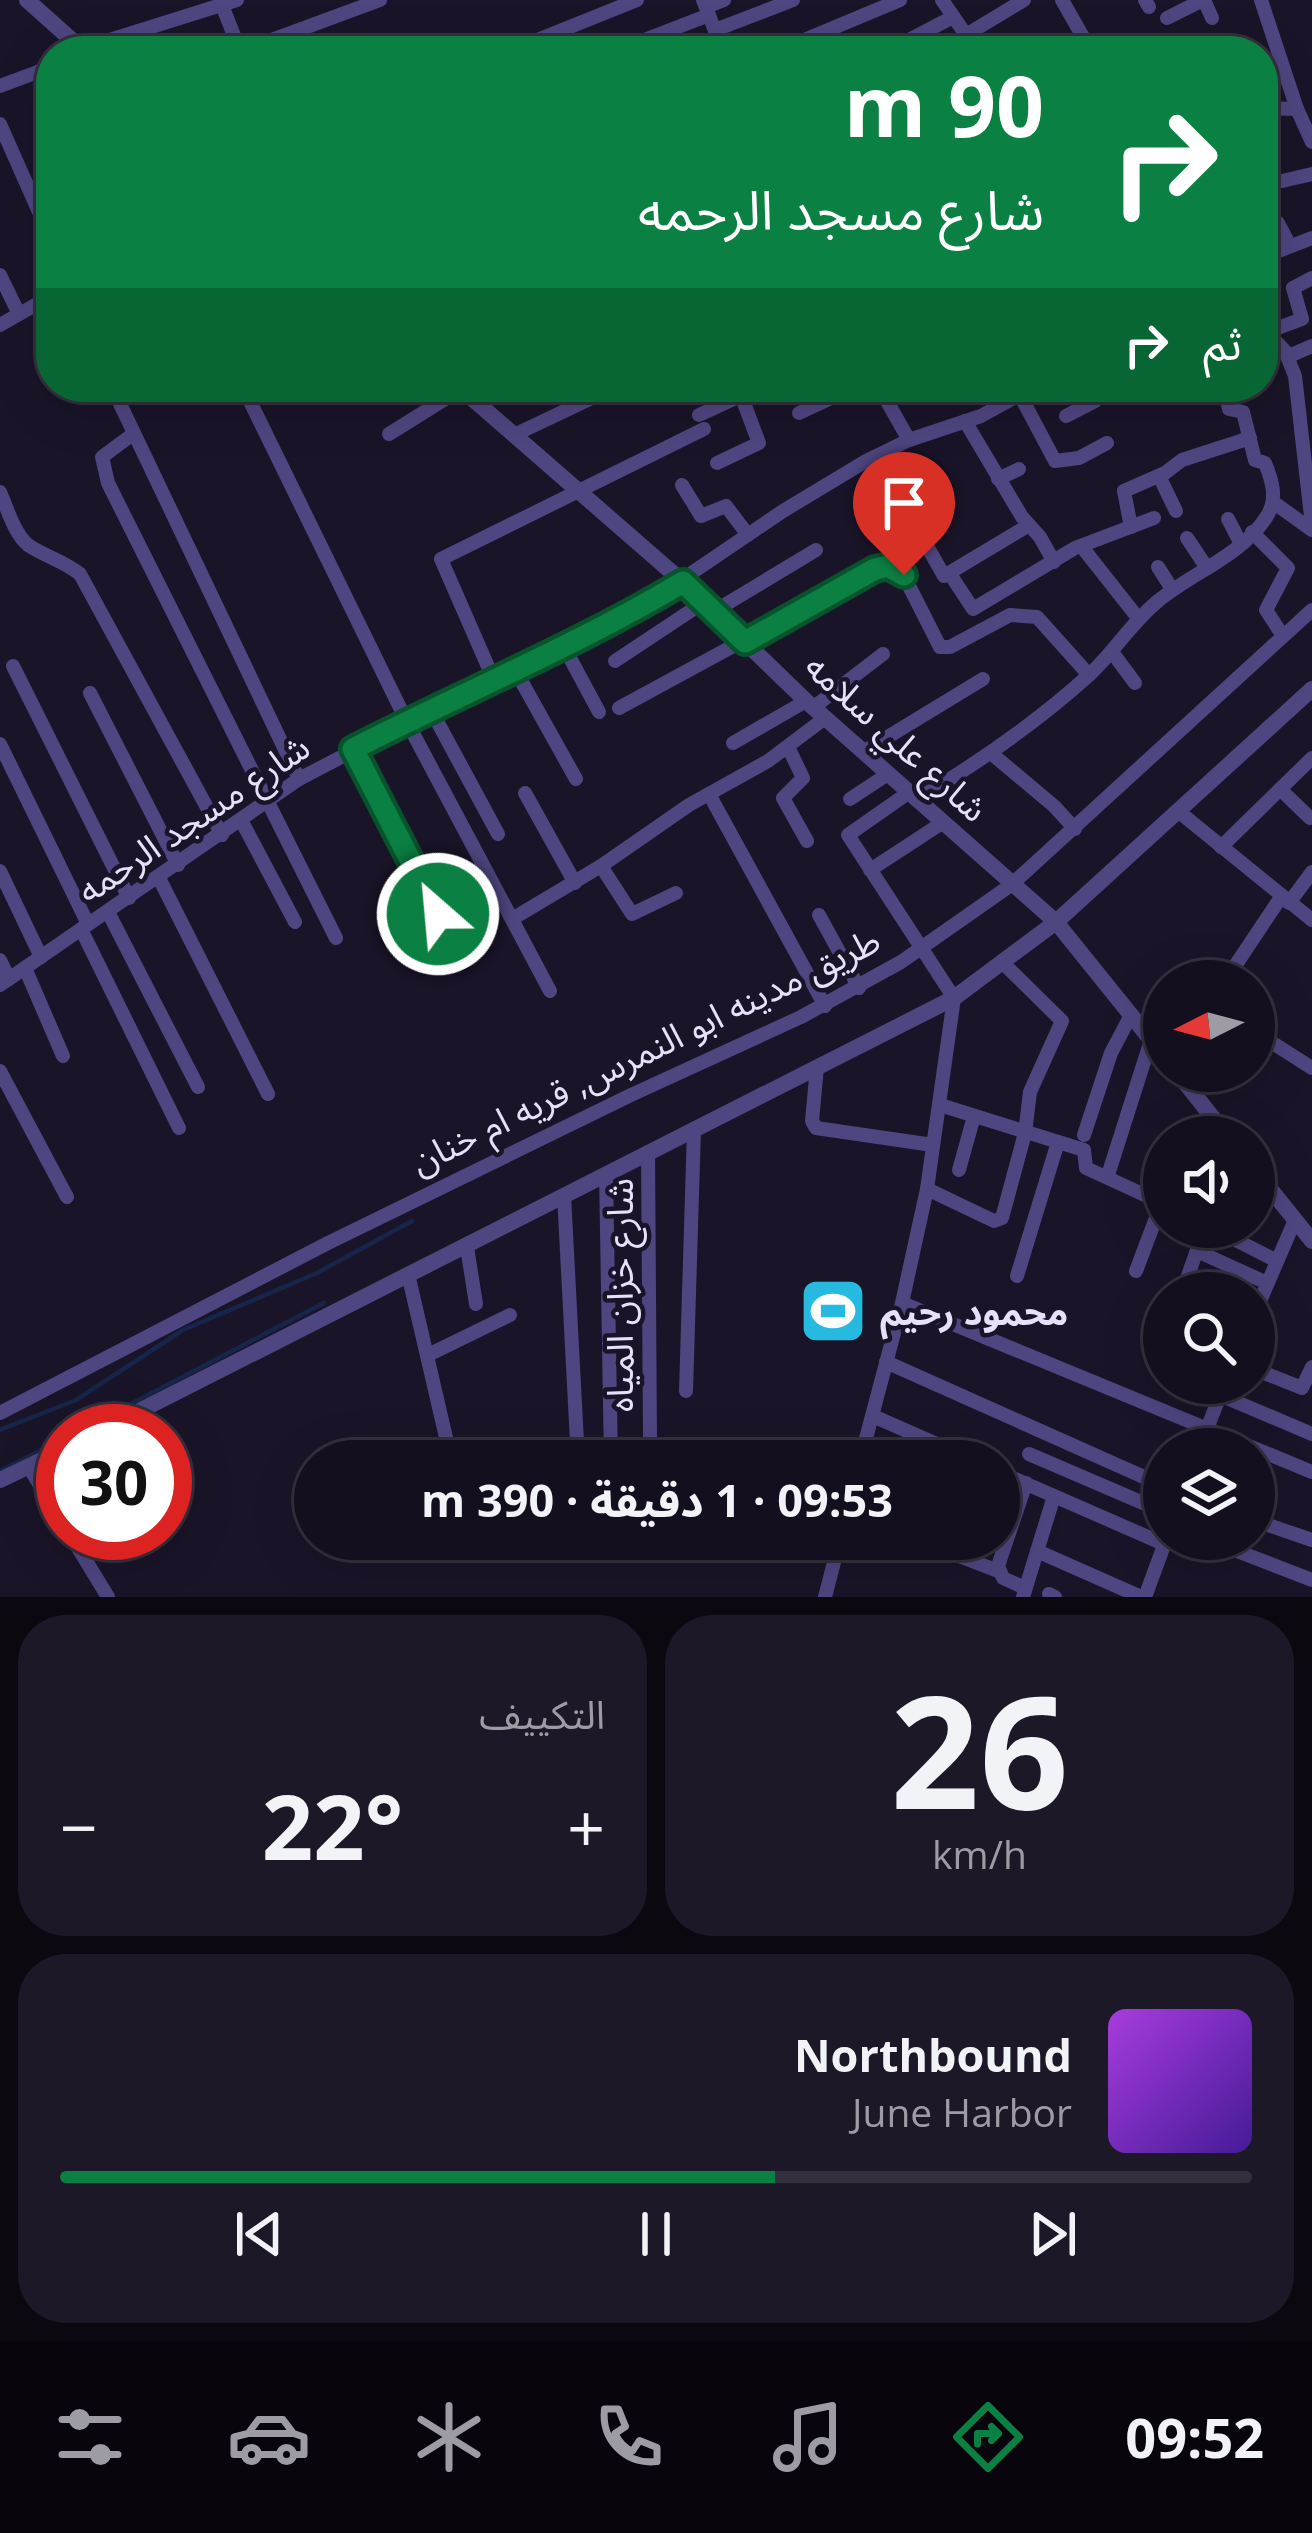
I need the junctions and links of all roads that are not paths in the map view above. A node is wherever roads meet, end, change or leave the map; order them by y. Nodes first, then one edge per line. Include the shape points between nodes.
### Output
1 (27, 0) edge
2 (380, 0) edge
3 (637, 0) edge
4 (724, 0) edge
5 (793, 0) edge
6 (900, 0) edge
7 (942, 0) edge
8 (1024, 0) edge
9 (1062, 0) edge
10 (1203, 0) edge
11 (1261, 0) edge
12 (229, 3) edge
13 (708, 13) edge
14 (952, 16) junction
15 (1167, 18) dead end
16 (1212, 18) dead end
17 (927, 33) junction
18 (965, 35) joint
19 (67, 36) edge
20 (126, 36) edge
21 (237, 36) edge
22 (282, 36) edge
23 (547, 36) edge
24 (652, 36) edge
25 (814, 36) edge
26 (920, 36) edge
27 (929, 36) edge
28 (1082, 36) edge
29 (1273, 36) edge
30 (1278, 51) edge
31 (36, 72) edge
32 (0, 86) edge
33 (1278, 108) edge
34 (1297, 109) junction
35 (0, 124) edge
36 (1312, 142) edge
37 (1312, 174) edge
38 (1282, 182) dead end
39 (36, 205) edge
40 (1278, 223) dead end
41 (1312, 238) edge
42 (1290, 246) junction
43 (1278, 250) edge
44 (0, 274) edge
45 (1312, 278) edge
46 (36, 305) edge
47 (20, 314) junction
48 (0, 326) edge
49 (1278, 326) edge
50 (1278, 345) edge
51 (1312, 346) edge
52 (1288, 356) junction
53 (119, 402) edge
54 (250, 402) edge
55 (438, 402) edge
56 (476, 402) edge
57 (583, 402) edge
58 (731, 402) edge
59 (744, 402) edge
60 (822, 402) edge
61 (887, 402) edge
62 (1004, 402) edge
63 (1031, 402) edge
64 (1093, 402) edge
65 (1227, 402) edge
66 (800, 412) dead end
67 (1066, 416) dead end
68 (965, 421) junction
69 (133, 434) junction
70 (389, 434) dead end
71 (514, 435) junction
72 (1250, 438) junction
73 (909, 440) junction
74 (1107, 443) dead end
75 (717, 463) dead end
76 (1019, 469) dead end
77 (1159, 476) junction
78 (998, 479) junction
79 (682, 485) dead end
80 (0, 492) edge
81 (578, 492) junction
82 (1273, 502) junction
83 (1176, 512) dead end
84 (1154, 518) dead end
85 (1228, 519) dead end
86 (1029, 525) junction
87 (1131, 527) junction
88 (1312, 527) edge
89 (748, 535) junction
90 (1187, 538) dead end
91 (1246, 538) junction
92 (927, 546) dead end
93 (1082, 547) junction
94 (816, 550) dead end
95 (1054, 562) junction
96 (1158, 567) dead end
97 (1207, 568) junction
98 (950, 574) junction
99 (683, 582) junction
100 (1172, 589) junction
101 (708, 607) junction
102 (1312, 610) edge
103 (1138, 618) junction
104 (1283, 636) junction
105 (745, 642) junction
106 (563, 645) junction
107 (1112, 652) junction
108 (884, 654) dead end
109 (615, 661) dead end
110 (13, 666) dead end
111 (514, 668) junction
112 (1089, 675) junction
113 (493, 678) junction
114 (983, 679) dead end
115 (1136, 683) dead end
116 (1312, 688) edge
117 (90, 693) dead end
118 (619, 708) dead end
119 (815, 709) junction
120 (431, 710) junction
121 (599, 712) dead end
122 (406, 722) junction
123 (733, 742) dead end
124 (0, 744) edge
125 (788, 747) junction
126 (353, 749) junction
127 (863, 752) junction
128 (992, 754) junction
129 (1310, 763) edge
130 (888, 774) junction
131 (298, 779) junction
132 (576, 779) dead end
133 (1280, 790) junction
134 (525, 793) dead end
135 (709, 794) junction
136 (912, 796) junction
137 (850, 799) dead end
138 (267, 802) junction
139 (1178, 811) junction
140 (1310, 818) edge
141 (241, 820) junction
142 (942, 823) junction
143 (1075, 829) junction
144 (498, 834) dead end
145 (222, 835) junction
146 (807, 842) dead end
147 (1221, 847) junction
148 (178, 865) junction
149 (601, 866) junction
150 (870, 870) junction
151 (0, 871) edge
152 (1312, 872) edge
153 (159, 878) junction
154 (574, 884) junction
155 (1011, 885) junction
156 (676, 893) dead end
157 (129, 898) junction
158 (1285, 900) junction
159 (108, 913) junction
160 (819, 915) dead end
161 (512, 920) junction
162 (1312, 920) edge
163 (296, 922) dead end
164 (1056, 922) junction
165 (85, 927) junction
166 (336, 938) dead end
167 (921, 949) junction
168 (459, 955) dead end
169 (41, 957) junction
170 (0, 960) edge
171 (1241, 960) edge
172 (1004, 964) junction
173 (25, 968) junction
174 (4, 982) edge
175 (859, 988) junction
176 (550, 991) dead end
177 (954, 998) junction
178 (825, 1006) junction
179 (1132, 1015) junction
180 (1143, 1029) edge
181 (1275, 1044) edge
182 (63, 1057) dead end
183 (1143, 1065) edge
184 (817, 1066) junction
185 (1312, 1068) edge
186 (0, 1071) edge
187 (198, 1088) dead end
188 (1193, 1092) edge
189 (268, 1094) dead end
190 (940, 1105) junction
191 (974, 1116) junction
192 (1211, 1116) edge
193 (179, 1128) dead end
194 (694, 1129) junction
195 (1025, 1133) junction
196 (1084, 1136) dead end
197 (1058, 1142) junction
198 (933, 1144) junction
199 (648, 1152) junction
200 (959, 1170) dead end
201 (606, 1174) junction
202 (1108, 1175) junction
203 (927, 1189) junction
204 (1143, 1193) edge
205 (564, 1196) junction
206 (1275, 1196) edge
207 (67, 1197) dead end
208 (1294, 1220) junction
209 (1312, 1241) edge
210 (467, 1246) junction
211 (1145, 1248) edge
212 (1198, 1248) edge
213 (1251, 1248) edge
214 (1197, 1251) junction
215 (1277, 1261) junction
216 (1136, 1271) dead end
217 (1190, 1272) edge
218 (1244, 1272) edge
219 (1272, 1272) edge
220 (409, 1274) junction
221 (1017, 1276) dead end
222 (902, 1303) junction
223 (476, 1304) dead end
224 (510, 1315) dead end
225 (428, 1355) junction
226 (886, 1362) junction
227 (1312, 1367) edge
228 (1275, 1377) edge
229 (686, 1391) dead end
230 (153, 1404) edge
231 (1216, 1404) edge
232 (1252, 1404) edge
233 (0, 1413) edge
234 (873, 1416) junction
235 (1206, 1428) joint
236 (1312, 1434) edge
237 (650, 1438) dead end
238 (447, 1440) edge
239 (577, 1440) edge
240 (611, 1440) edge
241 (866, 1440) edge
242 (927, 1440) edge
243 (1029, 1454) dead end
244 (1275, 1457) edge
245 (36, 1464) edge
246 (29, 1467) junction
247 (1312, 1472) edge
248 (1143, 1477) edge
249 (36, 1479) edge
250 (0, 1480) edge
251 (1020, 1481) edge
252 (1026, 1484) junction
253 (1020, 1496) edge
254 (1054, 1496) junction
255 (1143, 1503) edge
256 (1275, 1528) edge
257 (1143, 1532) edge
258 (1312, 1540) edge
259 (1037, 1551) junction
260 (85, 1560) edge
261 (834, 1560) edge
262 (969, 1560) edge
263 (1000, 1560) edge
264 (1158, 1560) edge
265 (1268, 1560) edge
266 (998, 1571) junction
267 (1312, 1580) edge
268 (1024, 1592) edge
269 (824, 1596) edge
270 (108, 1597) edge
271 (1143, 1597) edge

1 - 19 street
2 - 22 street
3 - 23 street
4 - 13 street
5 - 13 street
6 - 25 street
7 - 14 street
8 - 18 street
9 - 28 street
10 - 15 street
10 - 16 street
11 - 29 street
12 - 20 street
12 - 21 street
13 - 24 street
14 - 17 street
14 - 18 street
17 - 26 street
17 - 27 street
30 - 34 street
31 - 32 street
33 - 34 street
34 - 36 street
35 - 39 street
37 - 38 street
40 - 42 street
41 - 42 street
42 - 43 street
44 - 47 street
45 - 49 street via 1293,288 1302,319
46 - 47 street
47 - 48 street
50 - 52 street
51 - 52 street
52 - 88 street
53 - 69 street
54 - 122 street
55 - 70 street
56 - 71 street, شارع علي سلامه
57 - 71 street
58 - 81 street
59 - 75 street via 759,443
60 - 66 street
61 - 73 street
62 - 68 street, شارع مسجد الرحمه
63 - 74 street via 1055,461
64 - 67 street
65 - 72 street via 1241,410
68 - 73 street, شارع مسجد الرحمه
68 - 78 street
69 - 131 street
69 - 138 street via 105,453 104,472
71 - 81 street, شارع علي سلامه
72 - 77 street
72 - 82 street
73 - 89 street, شارع مسجد الرحمه
76 - 78 street
77 - 83 street
77 - 87 street via 1124,491
78 - 86 street
79 - 89 street via 701,516 726,506
80 - 145 street via 30,547 80,574
81 - 99 street, شارع علي سلامه
81 - 113 street via 441,559
82 - 88 street
82 - 91 street
84 - 87 street
85 - 91 street
86 - 95 street
86 - 98 street
87 - 93 street
89 - 99 street, شارع مسجد الرحمه
90 - 97 street
91 - 97 street
91 - 104 street via 1288,568 1266,610
92 - 98 street via 942,575
93 - 95 street
93 - 103 street
94 - 101 street
95 - 98 street via 973,609
96 - 100 street
97 - 100 street
99 - 101 street, شارع علي سلامه
99 - 106 street, شارع مسجد الرحمه
100 - 103 street
101 - 105 street, شارع علي سلامه
101 - 109 street
102 - 104 street, طريق مدينه ابو النمرس, قريه ام خنان
103 - 107 street
104 - 143 street, طريق مدينه ابو النمرس, قريه ام خنان
105 - 112 street via 888,566 904,575 940,647 1010,615 1037,617
105 - 118 street
105 - 119 street, شارع علي سلامه
106 - 111 street, شارع مسجد الرحمه
106 - 121 street
107 - 112 street
107 - 115 street
108 - 119 street
110 - 157 street
111 - 113 street, شارع مسجد الرحمه
111 - 132 street
112 - 128 street
113 - 120 street, شارع مسجد الرحمه
114 - 127 street
116 - 139 street
117 - 148 street
119 - 123 street
119 - 125 street
119 - 127 street, شارع علي سلامه
120 - 122 street, شارع مسجد الرحمه
120 - 144 street
122 - 126 street, شارع مسجد الرحمه
122 - 161 street
124 - 165 street
125 - 135 street
125 - 146 street via 803,778 783,798
126 - 131 street, شارع مسجد الرحمه
126 - 168 street
127 - 130 street, شارع علي سلامه
128 - 136 street
128 - 143 street
129 - 133 street
130 - 136 street, شارع علي سلامه
130 - 137 street
131 - 138 street, شارع مسجد الرحمه
133 - 140 street
133 - 147 street
134 - 154 street
135 - 149 street
135 - 178 street
136 - 142 street, شارع علي سلامه
136 - 150 street via 850,832
138 - 141 street, شارع مسجد الرحمه
138 - 166 street
139 - 147 street
139 - 164 street
141 - 145 street, شارع مسجد الرحمه
141 - 163 street
142 - 150 street
142 - 155 street, شارع علي سلامه
143 - 155 street, طريق مدينه ابو النمرس, قريه ام خنان
145 - 148 street, شارع مسجد الرحمه
147 - 158 street
148 - 153 street, شارع مسجد الرحمه
149 - 154 street
149 - 156 street via 632,914
150 - 167 street
151 - 169 street
152 - 158 street
153 - 157 street, شارع مسجد الرحمه
153 - 189 street
154 - 161 street
155 - 164 street, شارع علي سلامه
155 - 167 street, طريق مدينه ابو النمرس, قريه ام خنان
157 - 159 street, شارع مسجد الرحمه
158 - 162 street
158 - 171 street
159 - 165 street, شارع مسجد الرحمه
159 - 187 street
160 - 175 street
161 - 176 street
164 - 172 street
164 - 179 street, شارع علي سلامه
165 - 169 street, شارع مسجد الرحمه
165 - 193 street
167 - 175 street, طريق مدينه ابو النمرس, قريه ام خنان
167 - 177 street
169 - 173 street, شارع مسجد الرحمه
170 - 174 street
172 - 177 street
172 - 195 street via 1062,1021 1030,1092
173 - 174 street, شارع مسجد الرحمه
173 - 182 street
175 - 178 street, طريق مدينه ابو النمرس, قريه ام خنان
177 - 184 street
177 - 190 street
178 - 233 street, طريق مدينه ابو النمرس, قريه ام خنان via 478,1168
179 - 180 street, شارع علي سلامه
179 - 196 street
181 - 185 street
183 - 202 street
184 - 194 street
184 - 198 street via 816,1128
186 - 207 street
188 - 192 street
190 - 191 street
190 - 198 street
191 - 195 street
191 - 200 street
194 - 199 street
194 - 229 street
195 - 197 street
195 - 203 street via 999,1221
197 - 202 street via 1085,1150 1085,1167
197 - 221 street
198 - 203 street
199 - 201 street
199 - 237 street, شارع خزان المياه
201 - 205 street
201 - 240 street
202 - 204 street
203 - 222 street
205 - 210 street
205 - 239 street
206 - 208 street
208 - 209 street
208 - 215 street
210 - 220 street
210 - 223 street
211 - 216 street
212 - 214 street
213 - 215 street
214 - 217 street
214 - 218 street
215 - 219 street
220 - 225 street
220 - 230 street
222 - 226 street
222 - 235 street
224 - 225 street
225 - 238 street
226 - 234 street
226 - 248 street
227 - 228 street via 1302,1388
231 - 235 street
232 - 236 street
234 - 241 street
234 - 242 street
243 - 255 street
244 - 247 street
245 - 246 street
246 - 249 street
246 - 250 street
251 - 252 street
252 - 253 street
252 - 254 street
254 - 257 street
254 - 259 street
256 - 258 street
259 - 268 street
259 - 271 street
260 - 270 street
261 - 269 street
262 - 266 street
263 - 266 street
264 - 271 street
265 - 267 street
266 - 268 street

